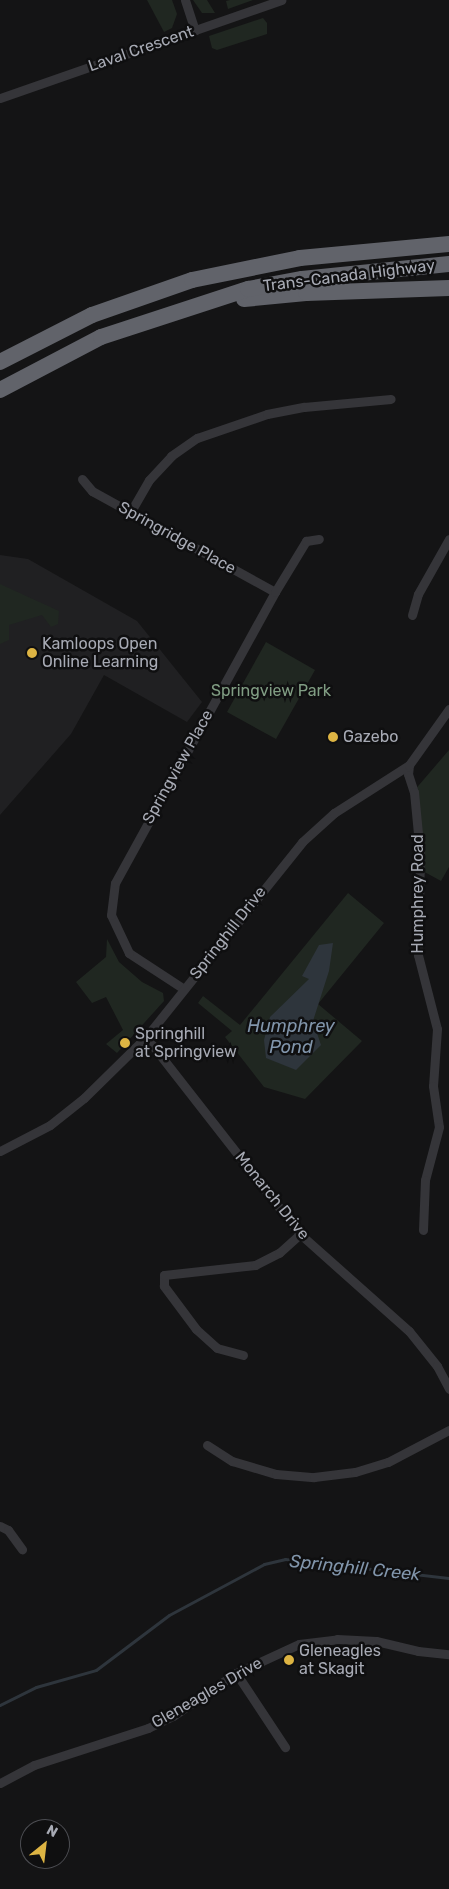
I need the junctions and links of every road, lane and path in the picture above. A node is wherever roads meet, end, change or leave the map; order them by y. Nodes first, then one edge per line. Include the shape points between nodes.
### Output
1 (185, 0) edge
2 (281, 0) edge
3 (195, 30) junction
4 (0, 98) edge
5 (449, 244) edge
6 (449, 264) edge
7 (449, 288) edge
8 (196, 304) junction
9 (0, 362) edge
10 (0, 390) edge
11 (391, 399) dead end
12 (82, 480) dead end
13 (130, 513) junction
14 (449, 539) edge
15 (319, 540) dead end
16 (275, 592) junction
17 (412, 615) dead end
18 (449, 709) edge
19 (409, 765) junction
20 (184, 989) junction
21 (146, 1037) junction
22 (0, 1151) edge
23 (424, 1230) dead end
24 (300, 1234) junction
25 (243, 1355) dead end
26 (449, 1389) edge
27 (449, 1430) edge
28 (207, 1446) dead end
29 (0, 1526) edge
30 (22, 1549) dead end
31 (449, 1654) edge
32 (236, 1673) junction
33 (285, 1747) dead end
34 (0, 1782) edge

1 - 3 street
2 - 3 street, Laval Crescent
3 - 4 street, Laval Crescent
5 - 9 highway, Trans-Canada Highway via 300,258 192,280 92,315
6 - 8 highway, Trans-Canada Highway via 302,278
7 - 8 highway via 306,293
8 - 10 highway, Trans-Canada Highway via 101,337
11 - 13 street via 266,414 197,438 171,456 148,480
12 - 13 street, Springridge Place via 92,491
13 - 16 street, Springridge Place
14 - 17 street via 418,594
15 - 16 street, Springview Place via 306,541
16 - 20 street, Springview Place via 115,883 110,899 111,914 129,953
18 - 19 street, Springhill Drive
19 - 20 street, Springhill Drive via 334,813 302,842
19 - 23 street, Humphrey Road via 420,854 418,954 437,1029 433,1086 439,1127 425,1180
20 - 21 street, Springhill Drive
21 - 22 street, Springhill Drive via 84,1098 50,1125
21 - 24 street, Monarch Drive
24 - 25 street via 279,1253 254,1265 164,1275 164,1286 196,1329 217,1348
24 - 26 street, Monarch Drive via 409,1331 437,1366
27 - 28 street via 388,1462 355,1472 314,1477 276,1474 232,1461
29 - 30 street via 8,1530
31 - 32 street, Gleneagles Drive via 376,1641 337,1639 300,1644
32 - 33 street
32 - 34 street, Gleneagles Drive via 148,1728 34,1766

